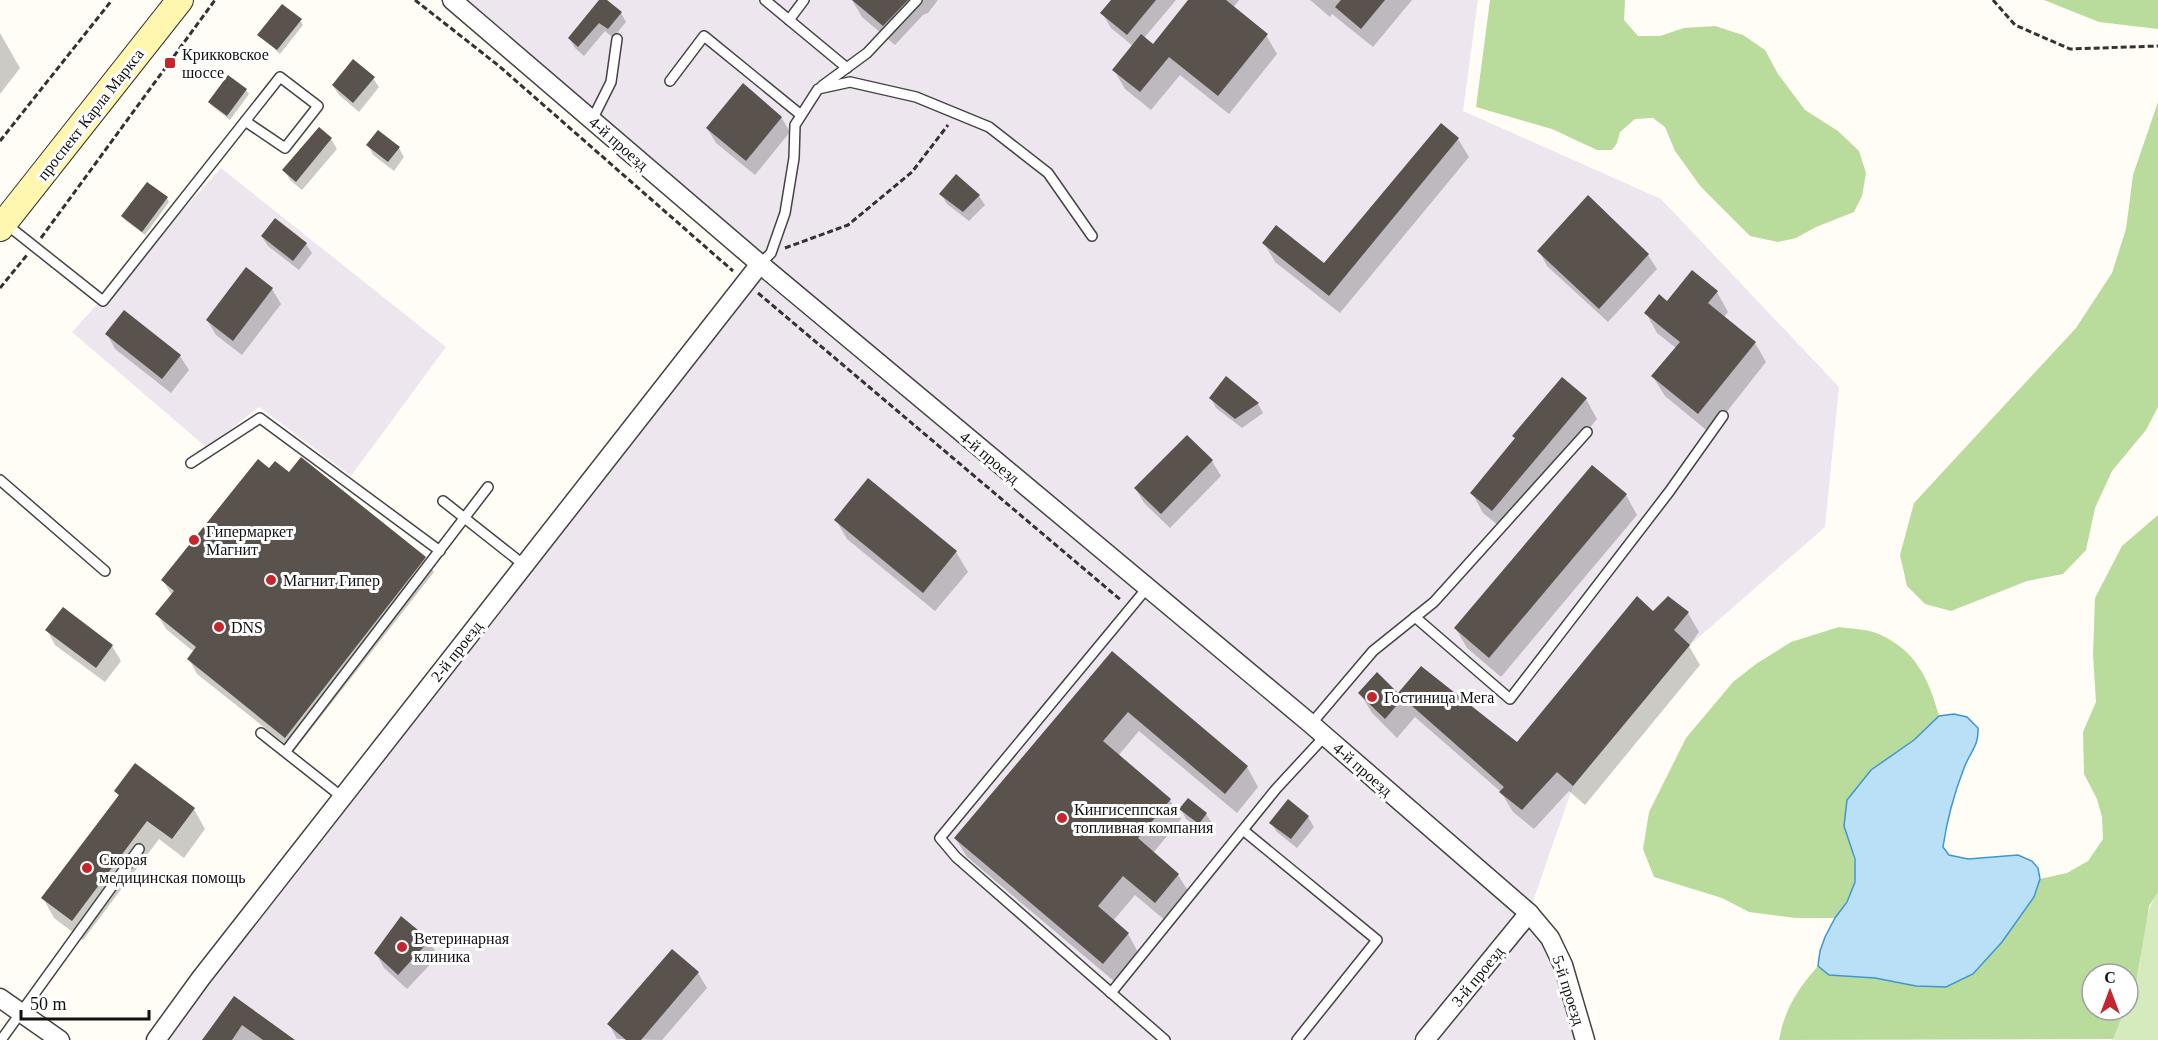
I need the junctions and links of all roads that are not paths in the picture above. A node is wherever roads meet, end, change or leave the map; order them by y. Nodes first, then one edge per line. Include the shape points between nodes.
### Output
1 (171, 0) edge
2 (180, 0) edge
3 (452, 0) edge
4 (765, 0) edge
5 (804, 0) edge
6 (917, 0) edge
7 (789, 20) junction
8 (617, 39) dead end
9 (847, 68) junction
10 (670, 81) dead end
11 (818, 89) junction
12 (801, 115) junction
13 (592, 120) junction
14 (245, 121) junction
15 (2, 223) edge
16 (1092, 236) dead end
17 (766, 259) junction
18 (1723, 416) dead end
19 (1587, 432) dead end
20 (191, 463) dead end
21 (0, 480) edge
22 (488, 487) dead end
23 (443, 501) dead end
24 (465, 518) junction
25 (440, 551) junction
26 (524, 565) junction
27 (105, 571) dead end
28 (1147, 588) junction
29 (1415, 617) junction
30 (1318, 730) junction
31 (261, 733) dead end
32 (286, 751) junction
33 (342, 797) junction
34 (1242, 830) junction
35 (139, 849) dead end
36 (1529, 913) junction
37 (1112, 993) junction
38 (0, 998) edge
39 (20, 1011) junction
40 (1, 1040) edge
41 (60, 1040) edge
42 (156, 1040) edge
43 (1165, 1040) edge
44 (1297, 1040) edge
45 (1425, 1040) edge
46 (1585, 1040) edge

1 - 15 main road
2 - 15 main road, проспект Карла Маркса
3 - 13 street, 4-й проезд
4 - 7 lane
5 - 7 lane
6 - 9 lane via 867,53
7 - 9 lane
8 - 13 lane via 611,82
9 - 11 lane
10 - 12 lane via 704,36
11 - 12 lane
11 - 16 lane via 850,82 916,97 989,127 1048,172
12 - 17 lane via 795,125 785,213
13 - 17 street, 4-й проезд
14 - 14 lane via 280,78 318,106 285,148
14 - 15 lane via 103,301
17 - 26 street, 2-й проезд
17 - 28 street, 4-й проезд
18 - 29 lane via 1670,492 1510,699
19 - 29 lane via 1434,602
20 - 25 lane via 260,418
21 - 27 lane
22 - 24 lane
23 - 24 lane
24 - 25 lane
24 - 26 lane
25 - 32 lane
26 - 33 street, 2-й проезд
28 - 30 street, 4-й проезд
28 - 37 lane via 940,838 956,857
29 - 30 lane via 1373,651
30 - 34 lane
30 - 36 street, 4-й проезд
31 - 32 lane
32 - 33 lane
33 - 42 street, 2-й проезд
34 - 37 lane
34 - 44 lane via 1377,940
35 - 39 lane
36 - 45 street, 3-й проезд
36 - 46 street, 5-й проезд via 1550,938 1563,965
37 - 43 lane
38 - 39 street
39 - 40 lane
39 - 41 street

